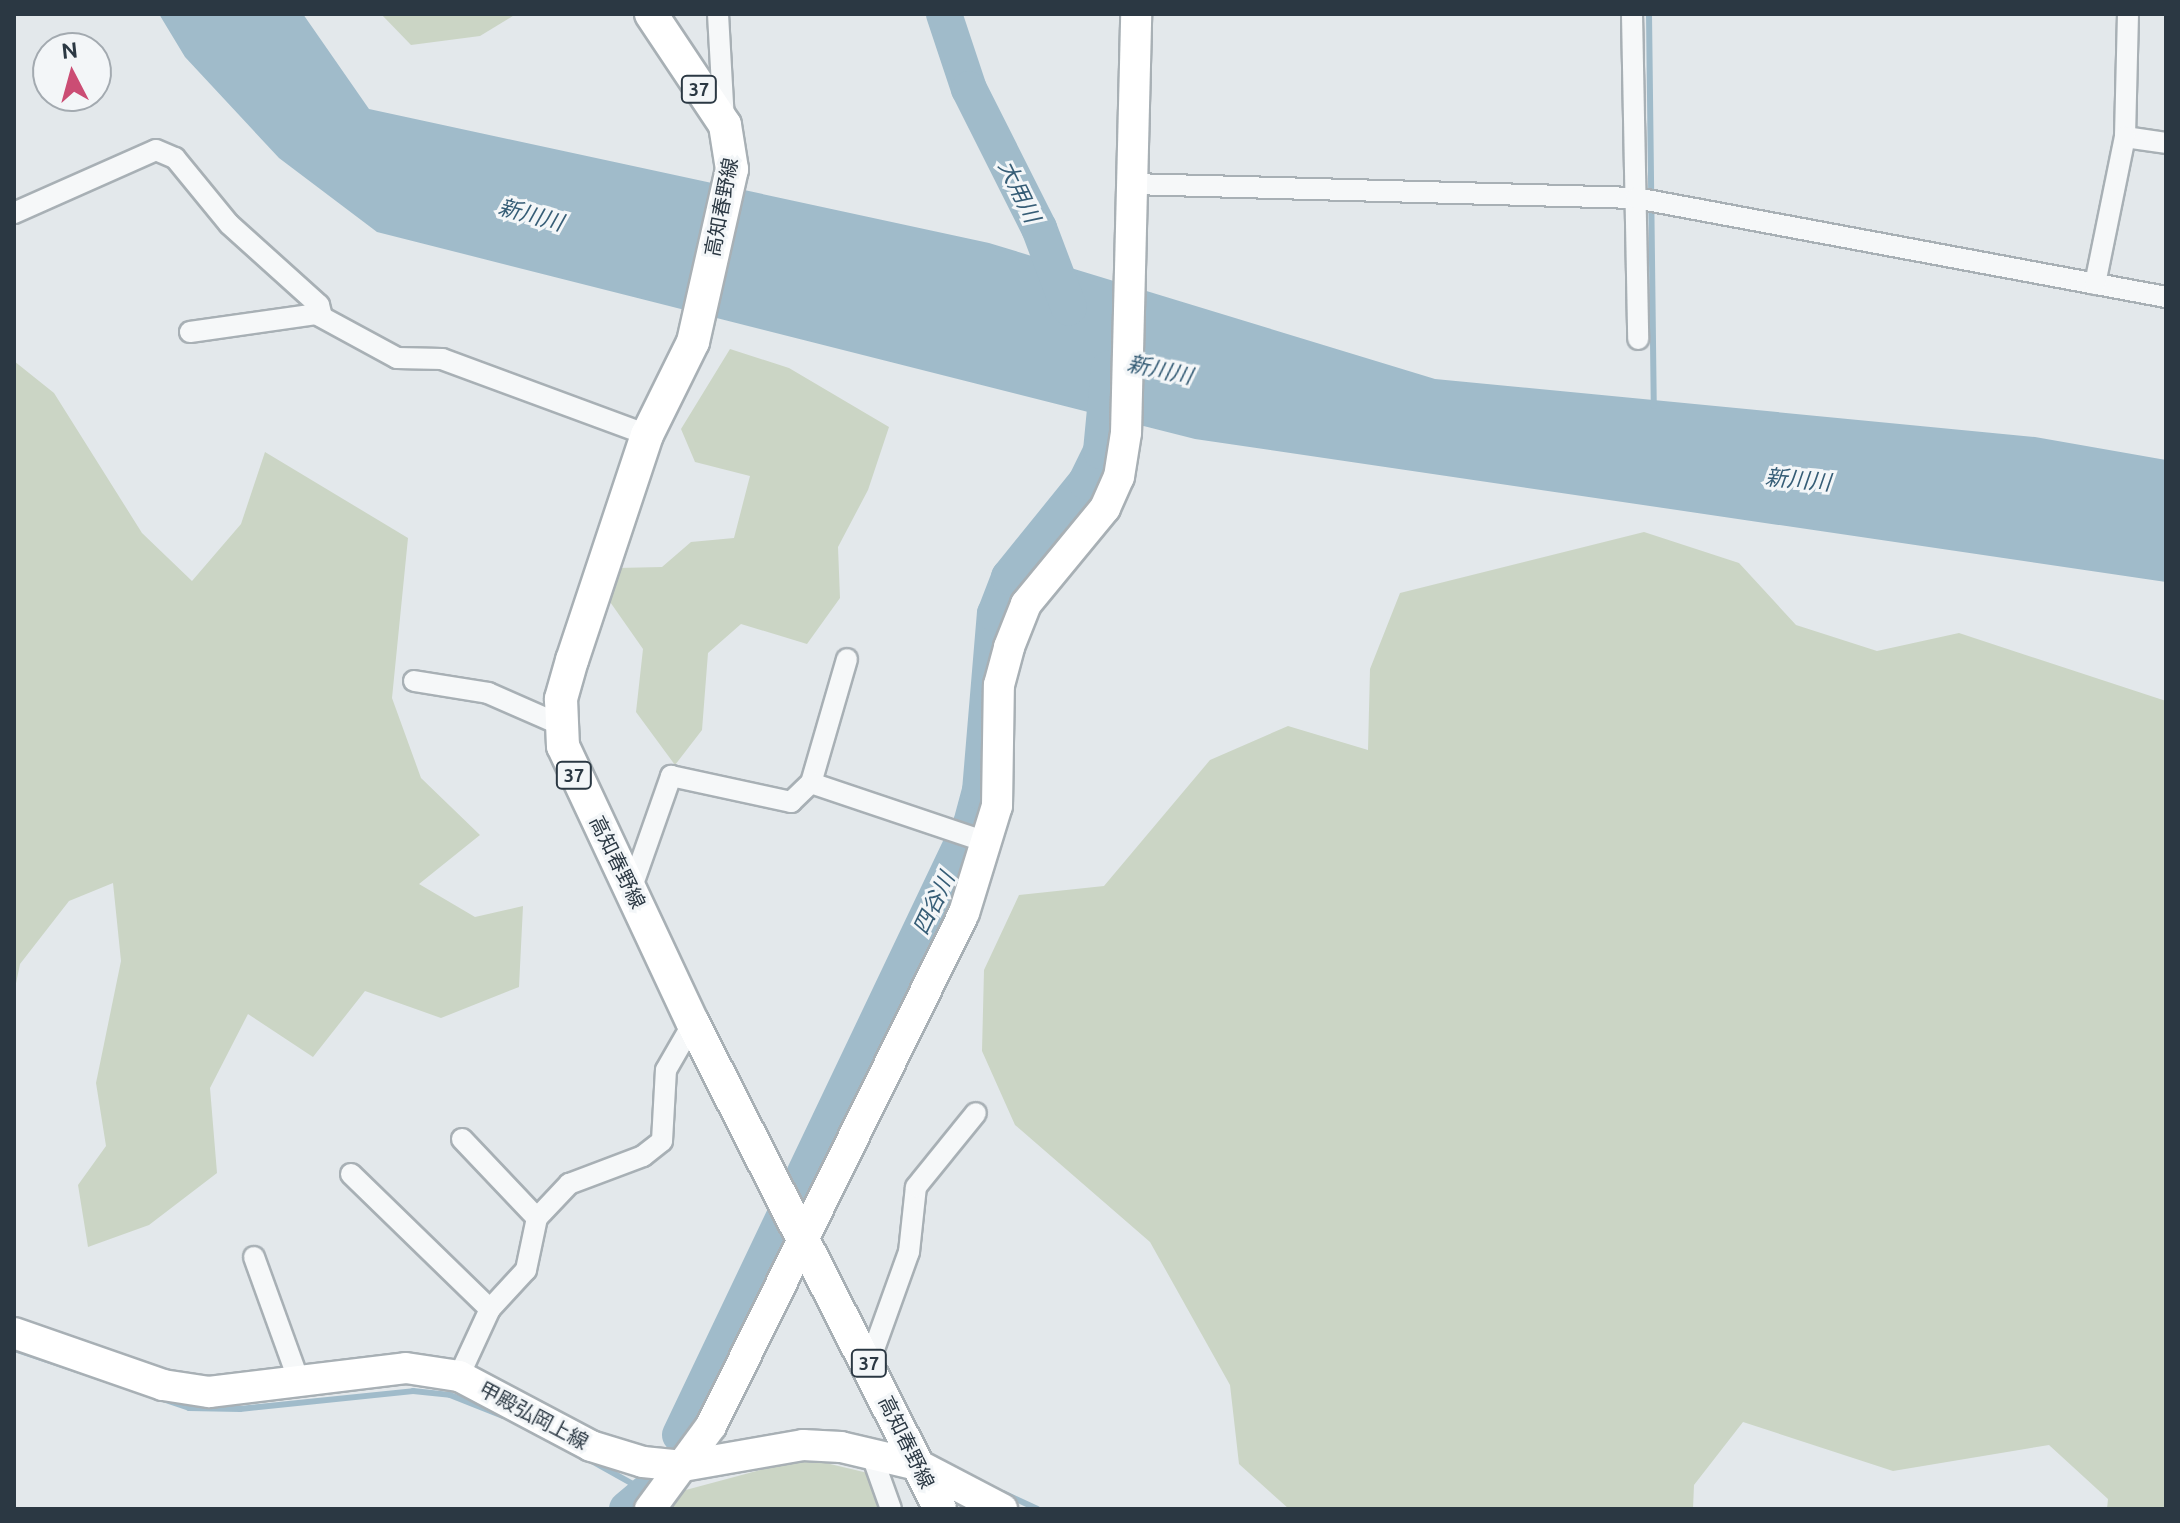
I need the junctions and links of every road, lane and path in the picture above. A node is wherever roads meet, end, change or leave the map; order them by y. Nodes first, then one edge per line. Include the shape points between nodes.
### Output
1 (651, 14) edge
2 (718, 14) edge
3 (1136, 14) edge
4 (1632, 14) edge
5 (2130, 14) edge
6 (725, 125) junction
7 (2125, 137) junction
8 (2166, 143) edge
9 (1132, 184) junction
10 (1636, 198) junction
11 (14, 213) edge
12 (2095, 284) junction
13 (2166, 297) edge
14 (322, 317) junction
15 (190, 332) dead end
16 (1638, 339) dead end
17 (647, 435) junction
18 (847, 659) dead end
19 (414, 681) dead end
20 (561, 725) junction
21 (811, 783) junction
22 (981, 841) junction
23 (632, 887) junction
24 (693, 1023) junction
25 (976, 1113) dead end
26 (462, 1139) dead end
27 (351, 1174) dead end
28 (537, 1218) junction
29 (798, 1229) junction
30 (254, 1257) dead end
31 (490, 1309) junction
32 (14, 1333) edge
33 (869, 1363) junction
34 (459, 1376) junction
35 (299, 1381) junction
36 (871, 1453) junction
37 (918, 1465) junction
38 (683, 1466) junction
39 (650, 1509) edge
40 (891, 1509) edge
41 (940, 1509) edge
42 (1002, 1509) edge

1 - 6 main road, 高知春野線 / 37
2 - 6 street
3 - 9 street
4 - 10 street
5 - 7 street
6 - 17 main road, 高知春野線 / 37 via 732,169 693,342
7 - 8 street
7 - 12 street
9 - 10 street
9 - 22 street via 1126,433 1119,477 1105,508 1026,604 1009,647 999,685 997,806
10 - 12 street
10 - 16 street
11 - 14 street via 156,150 175,158 229,224 319,305
12 - 13 street
14 - 15 street
14 - 17 street via 397,358 456,363
17 - 20 main road, 高知春野線 / 37 via 572,660 561,699
18 - 21 street
19 - 20 street via 488,693
20 - 23 main road, 高知春野線 / 37 via 571,769
21 - 22 street
21 - 23 street via 791,802 671,776
22 - 29 street via 964,913
23 - 24 main road, 高知春野線 / 37
24 - 28 street via 666,1070 662,1141 643,1156 569,1184
24 - 29 main road, 高知春野線 / 37
25 - 33 street via 916,1187 909,1252
26 - 28 street
27 - 31 street
28 - 31 street via 526,1270
29 - 33 main road, 高知春野線 / 37
29 - 38 street via 711,1426
30 - 35 street
31 - 34 street
32 - 35 street, 甲殿弘岡上線 via 163,1385 209,1392
33 - 37 main road, 高知春野線 / 37
34 - 35 street, 甲殿弘岡上線 via 406,1368
34 - 38 street, 甲殿弘岡上線 via 591,1446
36 - 37 street, 甲殿弘岡上線
36 - 38 street, 甲殿弘岡上線 via 803,1445
36 - 40 street
37 - 41 main road, 高知春野線 / 37
37 - 42 street, 甲殿弘岡上線
38 - 39 street

